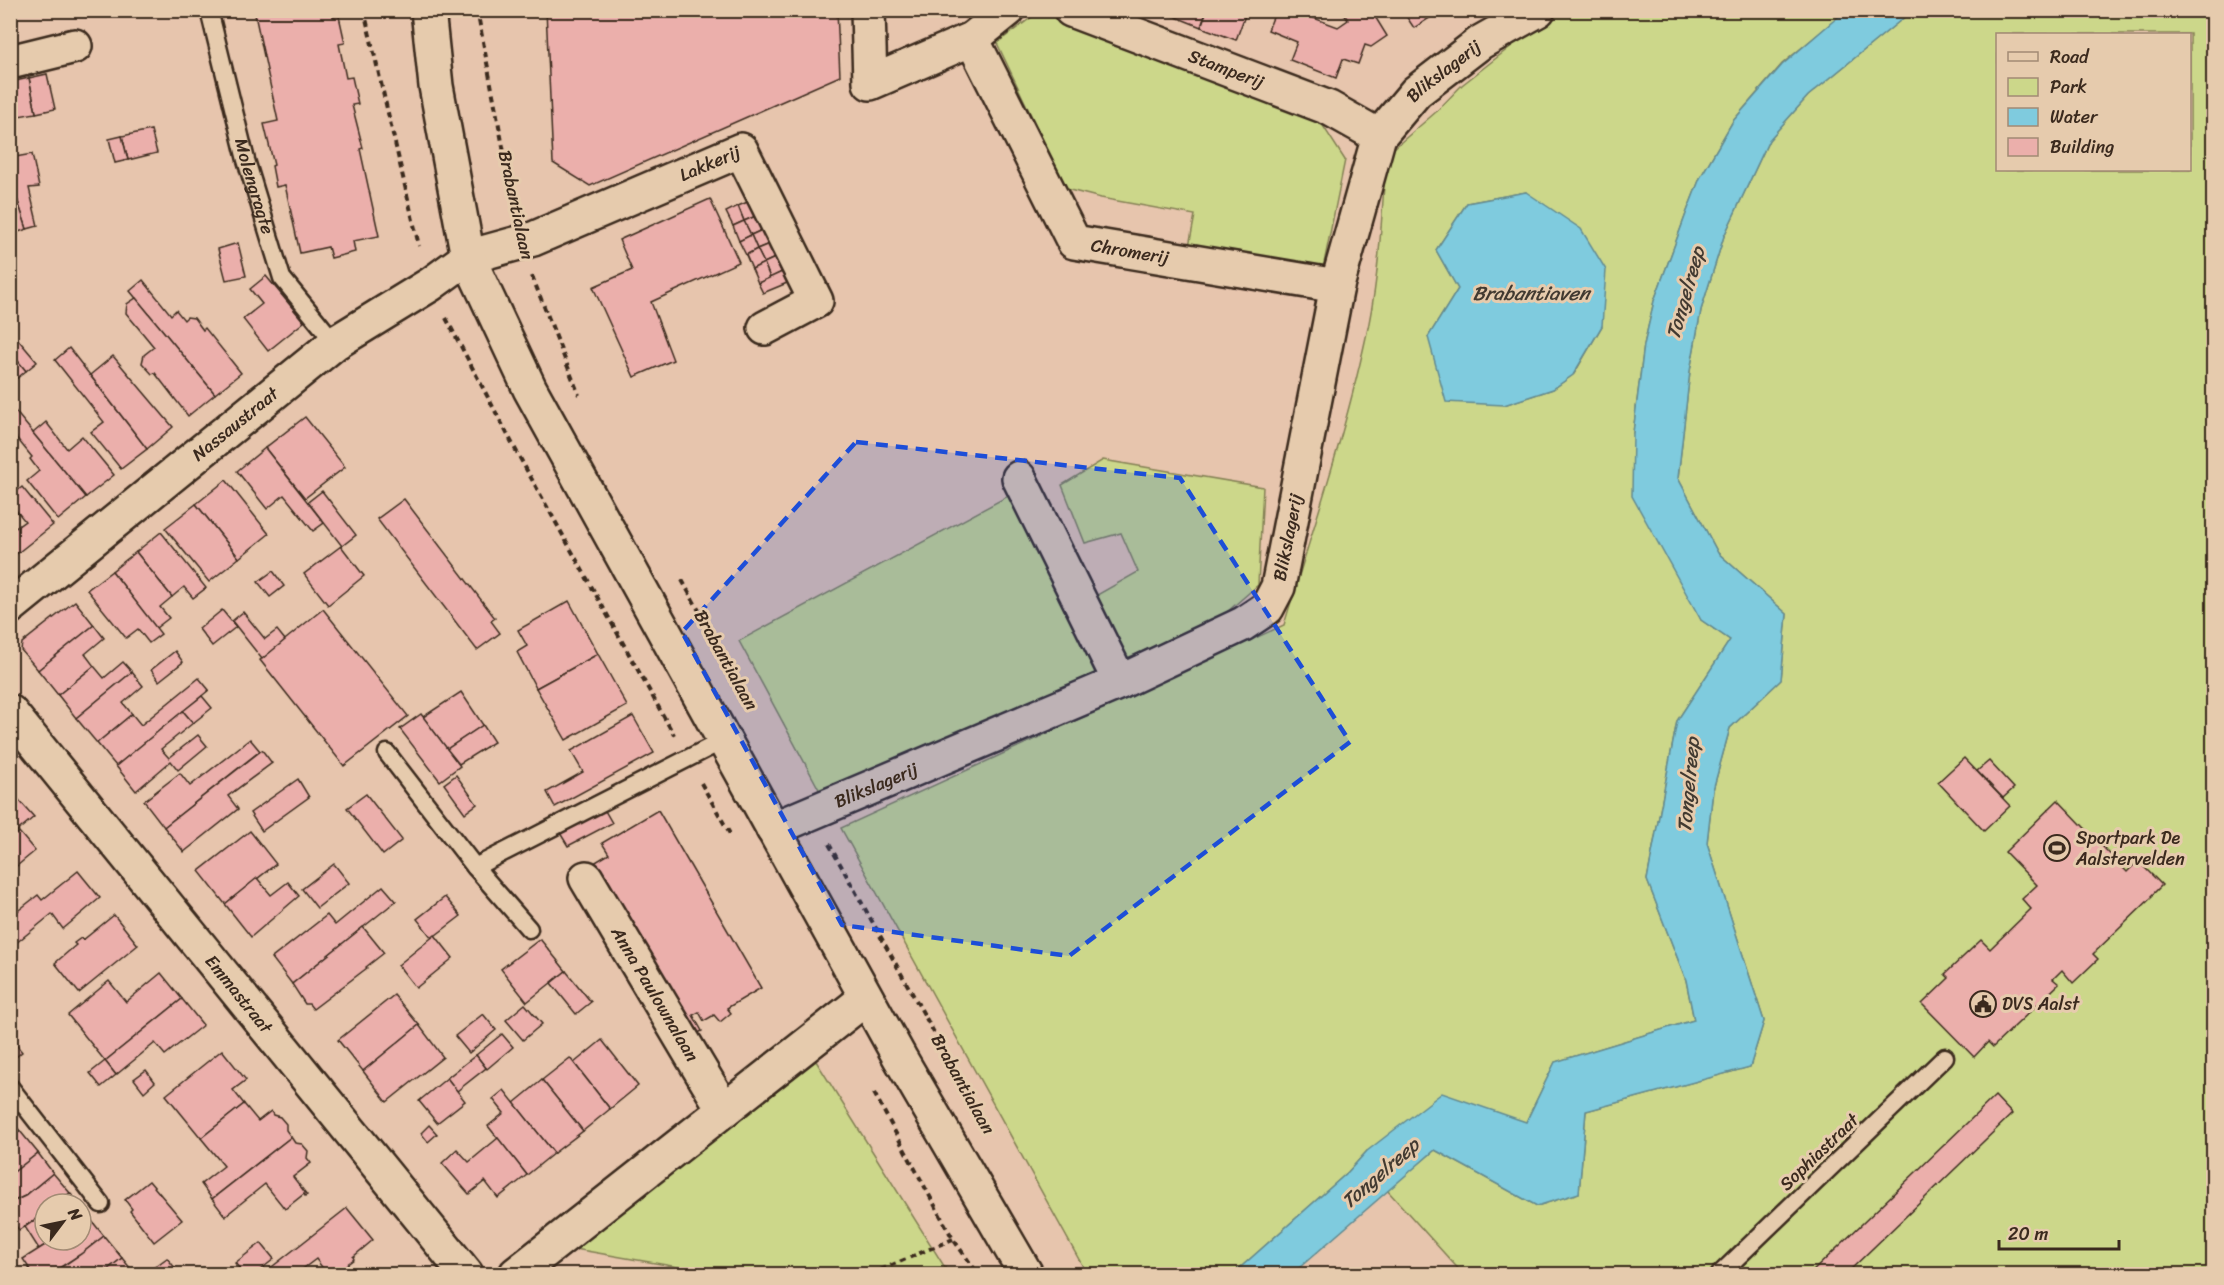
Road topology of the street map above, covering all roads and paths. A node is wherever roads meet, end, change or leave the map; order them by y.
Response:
1 (209, 10) edge
2 (428, 10) edge
3 (477, 10) edge
4 (868, 10) edge
5 (1008, 10) edge
6 (1071, 10) edge
7 (1538, 10) edge
8 (972, 39) junction
9 (75, 46) dead end
10 (10, 62) edge
11 (1379, 136) junction
12 (521, 243) junction
13 (468, 257) junction
14 (1337, 286) junction
15 (765, 328) dead end
16 (335, 343) junction
17 (582, 401) dead end
18 (1018, 478) dead end
19 (679, 575) dead end
20 (10, 607) edge
21 (1120, 682) junction
22 (742, 689) dead end
23 (10, 712) edge
24 (724, 740) junction
25 (387, 753) dead end
26 (810, 813) junction
27 (773, 829) junction
28 (475, 867) junction
29 (586, 878) dead end
30 (529, 929) dead end
31 (866, 998) junction
32 (1945, 1057) dead end
33 (10, 1088) edge
34 (724, 1110) junction
35 (980, 1115) dead end
36 (102, 1204) dead end
37 (466, 1275) edge
38 (516, 1275) edge
39 (871, 1275) edge
40 (978, 1275) edge
41 (1026, 1275) edge
42 (1720, 1275) edge

1 - 16 lane, Molengragte
2 - 13 street
3 - 12 path, Brabantialaan
4 - 8 street
5 - 8 street
6 - 11 street, Stamperij
7 - 11 street, Blikslagerij
8 - 14 street, Chromerij
9 - 10 street
11 - 14 street, Blikslagerij
12 - 13 street, Lakkerij
12 - 15 street, Lakkerij
12 - 17 path, Brabantialaan
13 - 16 street, Nassaustraat
13 - 24 street
14 - 21 street, Blikslagerij
16 - 20 street, Nassaustraat
18 - 21 street
19 - 22 path, Brabantialaan
21 - 26 street, Blikslagerij
23 - 37 street, Emmastraat
24 - 27 street
24 - 28 lane
25 - 28 lane
26 - 27 street, Blikslagerij
26 - 35 path, Brabantialaan
27 - 31 street
28 - 30 lane
29 - 34 street, Anna Paulownalaan
31 - 34 street
31 - 41 street
32 - 42 lane, Sophiastraat
33 - 36 lane
34 - 38 street
39 - 40 path

